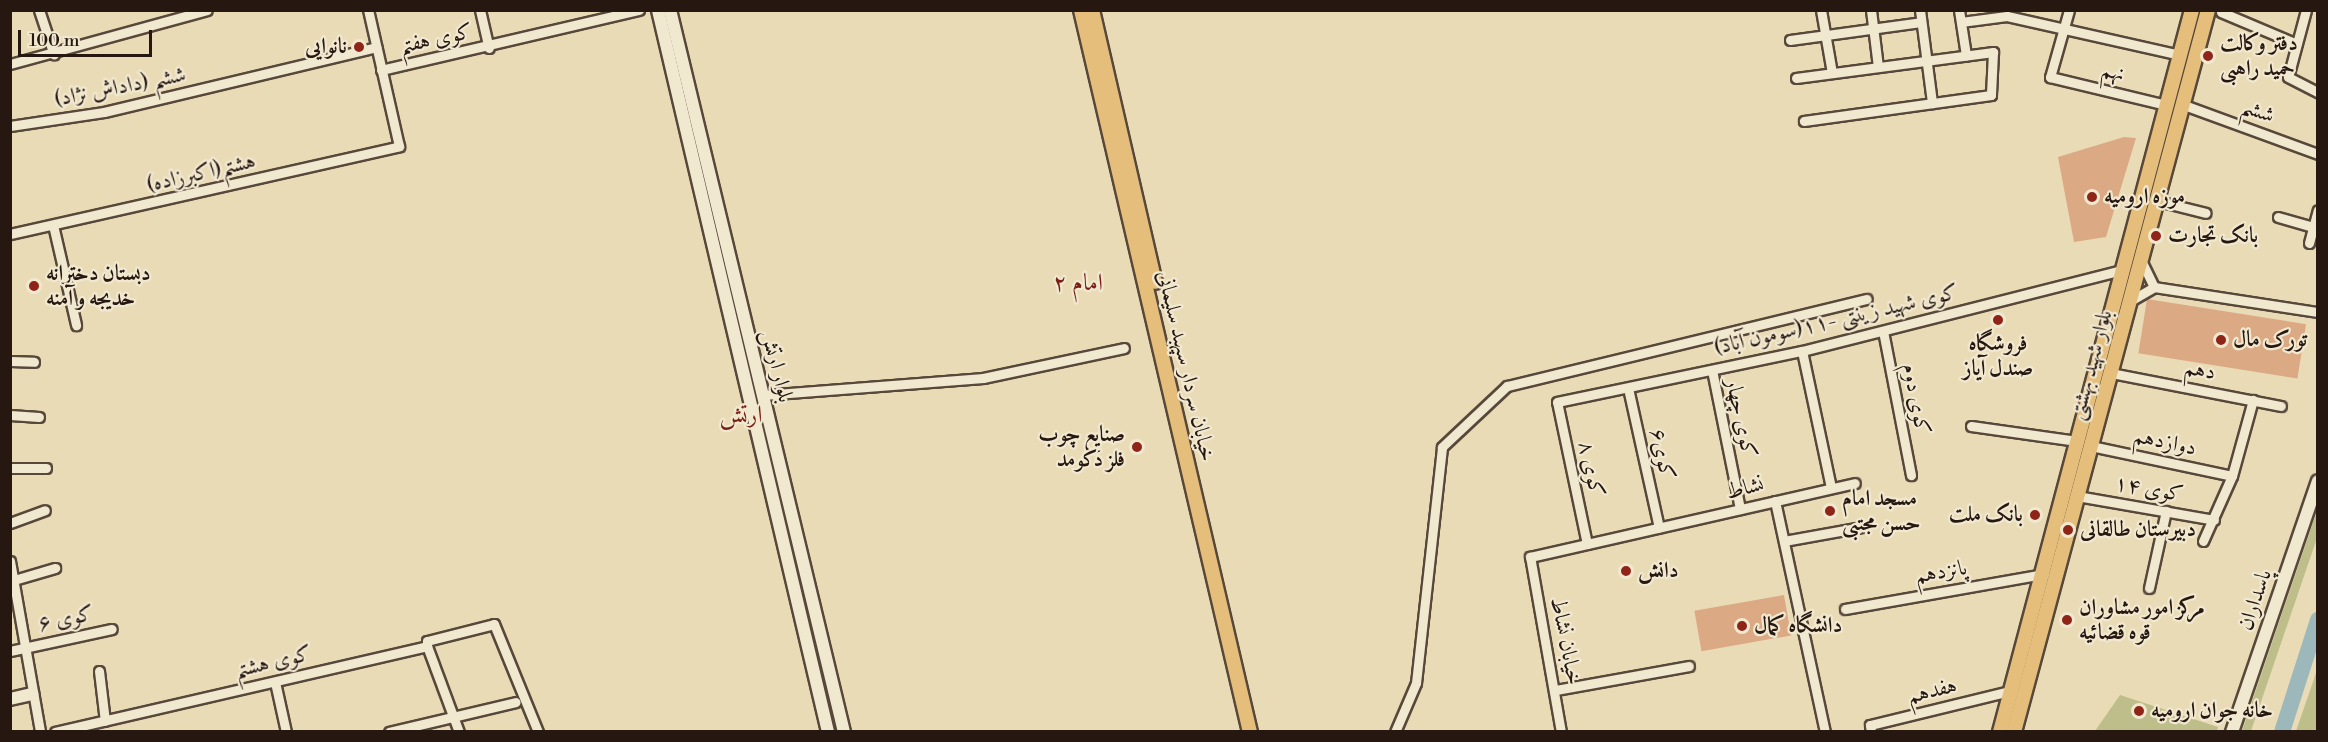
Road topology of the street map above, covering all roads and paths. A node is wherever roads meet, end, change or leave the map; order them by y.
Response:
1 (39, 10) edge
2 (207, 10) edge
3 (368, 10) edge
4 (480, 10) edge
5 (639, 10) edge
6 (658, 10) edge
7 (670, 10) edge
8 (1081, 10) edge
9 (1092, 10) edge
10 (1821, 10) edge
11 (1870, 10) edge
12 (1920, 10) edge
13 (1959, 10) edge
14 (2068, 10) edge
15 (2306, 10) edge
16 (2188, 11) edge
17 (2215, 11) edge
18 (2007, 13) edge
19 (1921, 22) junction
20 (1961, 22) junction
21 (2064, 28) junction
22 (1873, 29) junction
23 (1826, 35) junction
24 (1790, 40) dead end
25 (2297, 44) junction
26 (376, 47) junction
27 (489, 48) junction
28 (54, 55) junction
29 (1966, 55) junction
30 (2180, 55) junction
31 (1926, 60) junction
32 (10, 64) edge
33 (1878, 67) junction
34 (381, 70) junction
35 (1832, 73) junction
36 (1796, 78) dead end
37 (2318, 92) edge
38 (1932, 103) junction
39 (2167, 105) junction
40 (2184, 105) junction
41 (1804, 121) dead end
42 (10, 126) edge
43 (2318, 154) edge
44 (2158, 201) junction
45 (2318, 210) edge
46 (2206, 213) dead end
47 (2277, 217) dead end
48 (53, 225) junction
49 (2313, 227) junction
50 (10, 234) edge
51 (2309, 243) dead end
52 (2141, 260) junction
53 (2123, 270) junction
54 (2154, 287) junction
55 (1867, 298) dead end
56 (2130, 302) junction
57 (2318, 312) edge
58 (76, 325) dead end
59 (1883, 331) junction
60 (1124, 348) dead end
61 (1802, 351) junction
62 (10, 361) edge
63 (34, 362) dead end
64 (1712, 370) junction
65 (2111, 373) junction
66 (1628, 388) junction
67 (763, 395) junction
68 (748, 398) junction
69 (2253, 400) junction
70 (1557, 402) joint
71 (2281, 406) dead end
72 (10, 415) edge
73 (39, 417) dead end
74 (1971, 426) dead end
75 (2084, 444) junction
76 (10, 468) edge
77 (46, 468) dead end
78 (1911, 474) dead end
79 (2232, 476) junction
80 (2318, 481) edge
81 (1855, 483) dead end
82 (1831, 488) junction
83 (2077, 496) junction
84 (1775, 501) junction
85 (1740, 509) junction
86 (45, 510) dead end
87 (2166, 512) junction
88 (2214, 520) junction
89 (10, 523) edge
90 (1862, 527) dead end
91 (1659, 528) junction
92 (1784, 541) junction
93 (2203, 541) dead end
94 (1587, 544) junction
95 (2056, 552) junction
96 (1530, 557) joint
97 (10, 561) edge
98 (55, 568) dead end
99 (2044, 574) junction
100 (14, 580) junction
101 (2149, 588) dead end
102 (1845, 609) dead end
103 (112, 629) dead end
104 (427, 645) junction
105 (28, 647) junction
106 (10, 651) edge
107 (1689, 666) dead end
108 (99, 671) dead end
109 (275, 682) junction
110 (1556, 690) junction
111 (2010, 691) junction
112 (32, 694) junction
113 (10, 699) edge
114 (516, 702) dead end
115 (454, 716) junction
116 (105, 721) junction
117 (40, 732) edge
118 (55, 732) edge
119 (286, 732) edge
120 (389, 732) edge
121 (459, 732) edge
122 (538, 732) edge
123 (828, 732) edge
124 (844, 732) edge
125 (1250, 732) edge
126 (1259, 732) edge
127 (1395, 732) edge
128 (1561, 732) edge
129 (1826, 732) edge
130 (1871, 732) edge
131 (2000, 732) edge
132 (2014, 732) edge
133 (2232, 732) edge

1 - 28 street
2 - 28 street
3 - 26 street
4 - 27 street
5 - 27 street, کوی هفتم
6 - 68 main road, بلوار ارتش
7 - 67 main road, بلوار ارتش
8 - 125 main road, خیابان سردار سپهبد سلیمانی
9 - 126 main road, خیابان سردار سپهبد سلیمانی
10 - 23 street
11 - 22 street
12 - 19 street
13 - 20 street
14 - 21 street
15 - 25 street
16 - 30 main road, بلوار شهید بهشتی
17 - 25 street
17 - 40 main road, بلوار شهید بهشتی
18 - 20 street
18 - 21 street
19 - 22 street
19 - 31 street
20 - 29 street
21 - 30 street
21 - 39 street, نهم
22 - 23 street
22 - 33 street
23 - 24 street
23 - 35 street
25 - 37 street
26 - 34 street
26 - 42 street, ششم (داداش نژاد)
27 - 34 street, کوی هفتم
28 - 32 street
29 - 31 street
29 - 38 street
30 - 39 main road, بلوار شهید بهشتی
31 - 33 street
31 - 38 street
33 - 35 street
34 - 48 street, هشتم(اکبرزاده)
35 - 36 street
38 - 41 street
39 - 53 main road, بلوار شهید بهشتی
40 - 43 street, ششم
40 - 44 main road, بلوار شهید بهشتی
44 - 46 street
44 - 52 main road, بلوار شهید بهشتی
45 - 49 street
47 - 49 street
48 - 50 street, هشتم(اکبرزاده)
48 - 58 street
49 - 51 street
52 - 54 street
52 - 56 main road, بلوار شهید بهشتی
53 - 59 street, کوی شهید زینتی -۱۱(سومون آباد)
53 - 75 main road, بلوار شهید بهشتی
54 - 56 street
54 - 57 street
55 - 127 street
56 - 65 main road, بلوار شهید بهشتی
59 - 61 street, کوی شهید زینتی -۱۱(سومون آباد)
59 - 78 street, کوی دوم
60 - 67 street
61 - 64 street, کوی شهید زینتی -۱۱(سومون آباد)
61 - 82 street
62 - 63 street
64 - 66 street, کوی شهید زینتی -۱۱(سومون آباد)
64 - 85 street, کوی چهار
65 - 69 street, دهم
65 - 75 main road, بلوار شهید بهشتی
66 - 70 street, کوی شهید زینتی -۱۱(سومون آباد)
66 - 91 street, کوی۶
67 - 68 main road
67 - 124 main road, بلوار ارتش
68 - 123 main road, بلوار ارتش
69 - 71 street, دهم
69 - 79 street
70 - 94 street, کوی ۸
72 - 73 street
74 - 75 street, دوازدهم
75 - 79 street, دوازدهم
75 - 83 main road, بلوار شهید بهشتی
75 - 95 main road, بلوار شهید بهشتی
76 - 77 street
79 - 88 street
80 - 133 main road, پاسداران
81 - 82 street, نشاط
82 - 84 street, نشاط
83 - 87 street, کوی ۱۴
83 - 95 main road, بلوار شهید بهشتی
84 - 85 street, نشاط
84 - 92 street
85 - 91 street, نشاط
86 - 89 street
87 - 88 street, کوی ۱۴
87 - 101 street
88 - 93 street
90 - 92 street
91 - 94 street, نشاط
92 - 129 street
94 - 96 street, نشاط
95 - 99 main road, بلوار شهید بهشتی
95 - 132 main road, بلوار شهید بهشتی
96 - 110 street, خیابان نشاط
97 - 100 street
98 - 100 street
99 - 102 street, پانزدهم
99 - 111 main road, بلوار شهید بهشتی
100 - 105 street
103 - 105 street, کوی ۶
104 - 109 street, کوی هشتم
104 - 115 street
104 - 122 street, کوی هشتم
105 - 106 street, کوی ۶
105 - 112 street
107 - 110 street
108 - 116 street
109 - 116 street, کوی هشتم
109 - 119 street
110 - 128 street, خیابان نشاط
111 - 130 street, هفدهم
111 - 131 main road, بلوار شهید بهشتی
112 - 113 main road
112 - 117 street
114 - 115 street
115 - 120 street
115 - 121 street
116 - 118 street, کوی هشتم

